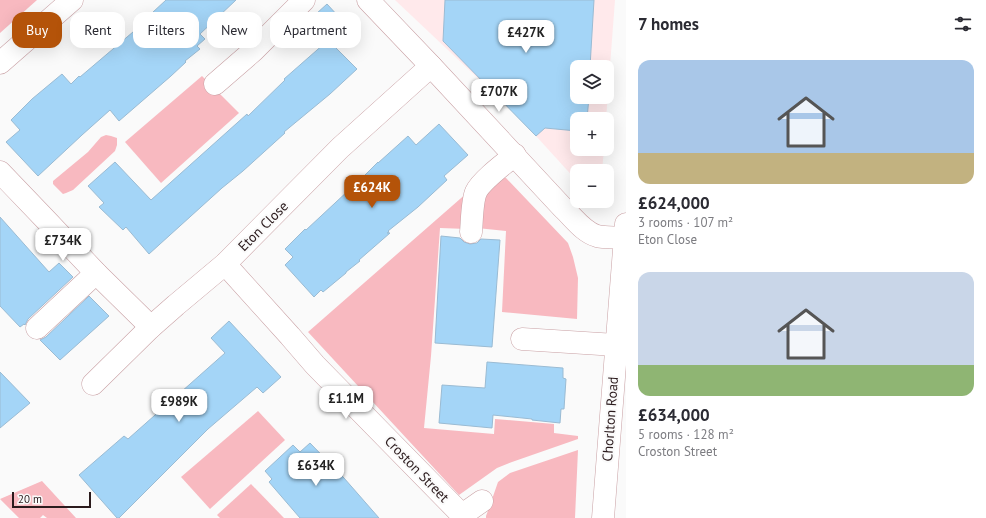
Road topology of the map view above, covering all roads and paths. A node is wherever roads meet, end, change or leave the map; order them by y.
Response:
1 (72, 0) edge
2 (304, 0) edge
3 (368, 0) edge
4 (0, 63) edge
5 (431, 66) junction
6 (215, 84) dead end
7 (515, 155) junction
8 (0, 172) edge
9 (625, 231) edge
10 (471, 232) dead end
11 (225, 264) junction
12 (96, 273) junction
13 (151, 327) junction
14 (37, 328) dead end
15 (522, 339) dead end
16 (616, 345) junction
17 (93, 384) dead end
18 (482, 501) dead end
19 (463, 517) edge
20 (602, 518) edge

1 - 4 street
2 - 6 street
3 - 5 street
5 - 7 street
5 - 11 street, Eton Close
7 - 9 street
7 - 10 street
8 - 12 street
9 - 16 street, Chorlton Road
11 - 13 street, Eton Close
11 - 19 street, Croston Street
12 - 13 street
12 - 14 street
13 - 17 street, Eton Close
15 - 16 street
16 - 20 street, Chorlton Road
18 - 19 street, Croston Street

